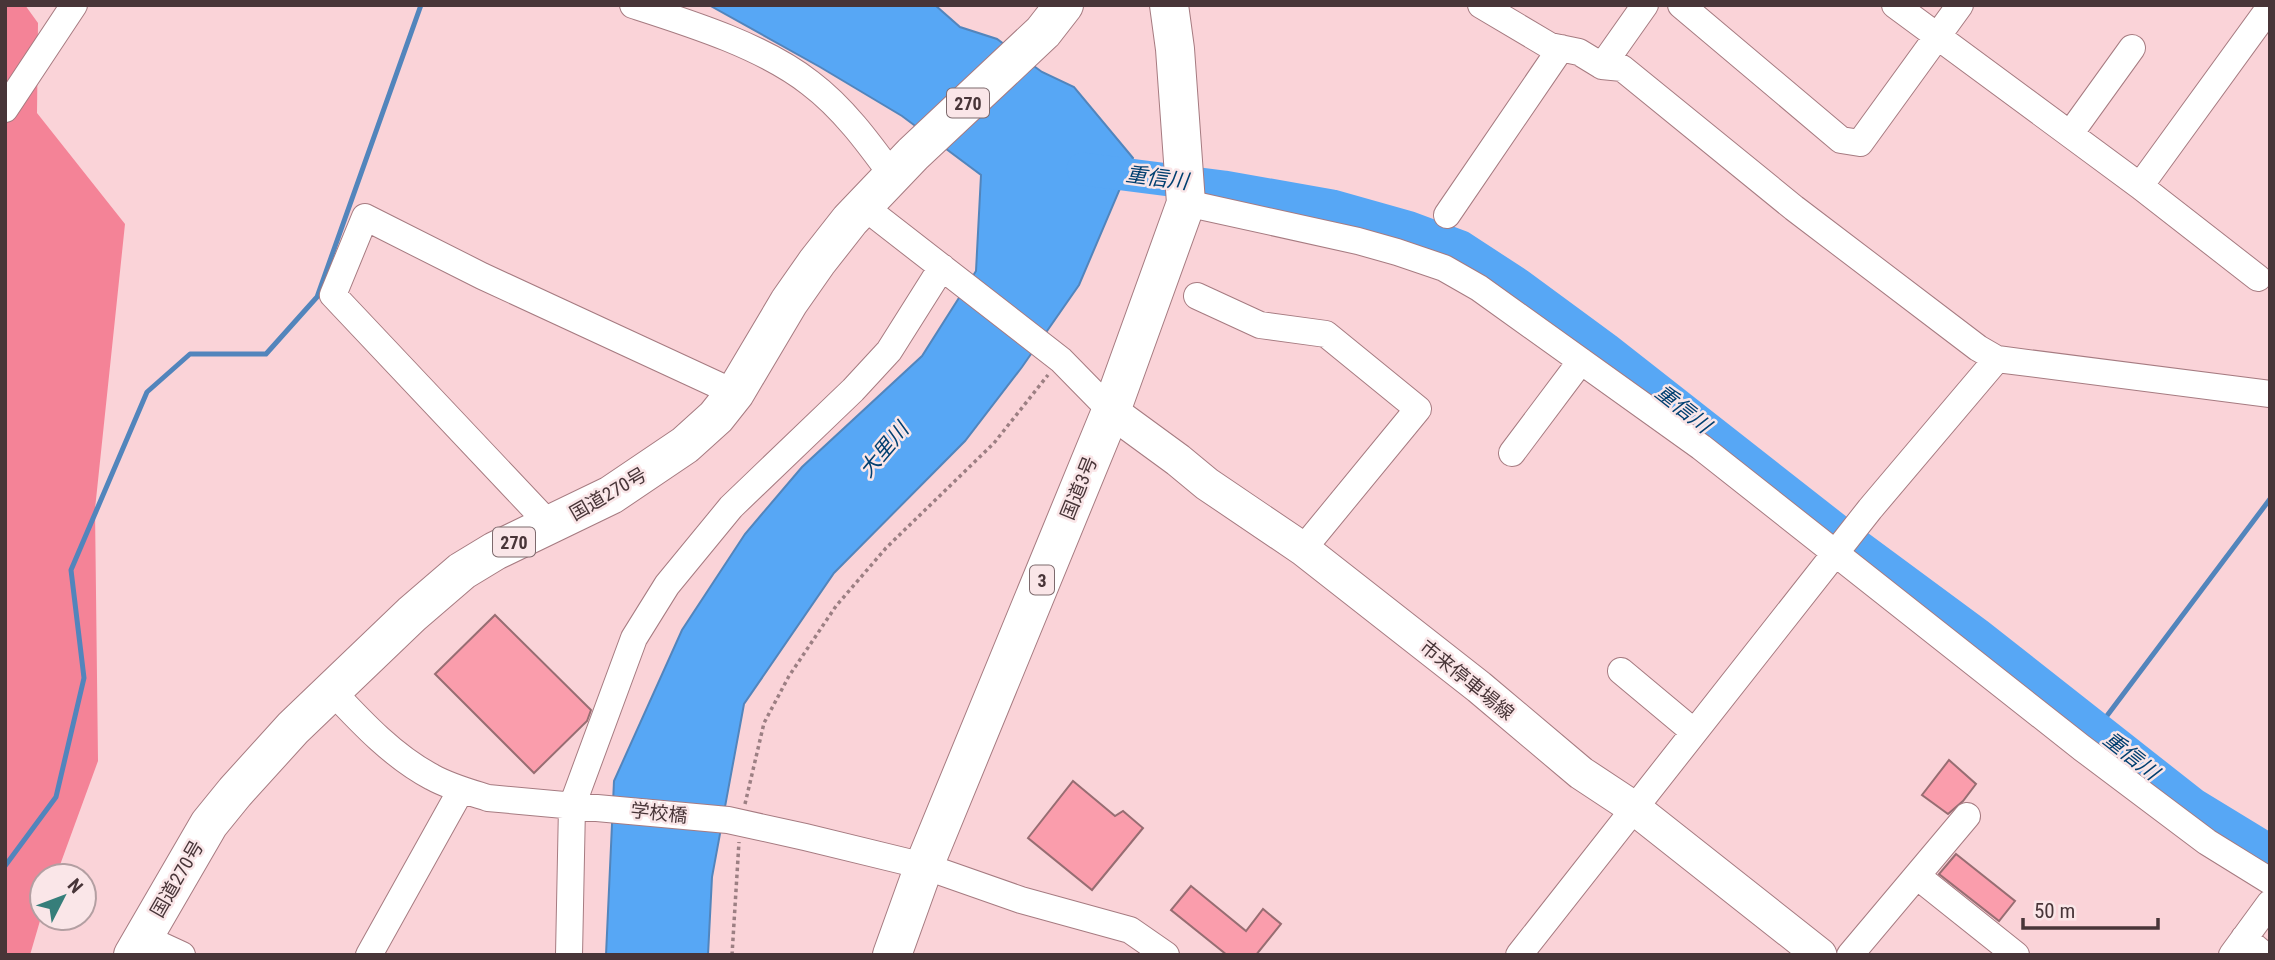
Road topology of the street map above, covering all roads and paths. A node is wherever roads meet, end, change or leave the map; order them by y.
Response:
1 (74, 5) edge
2 (633, 5) edge
3 (1064, 5) edge
4 (1169, 5) edge
5 (1481, 5) edge
6 (1646, 5) edge
7 (1681, 5) edge
8 (1895, 5) edge
9 (1961, 5) edge
10 (2270, 7) edge
11 (1937, 36) junction
12 (1560, 48) junction
13 (2132, 48) dead end
14 (1602, 66) junction
15 (5, 108) edge
16 (2070, 134) junction
17 (902, 164) junction
18 (2140, 186) junction
19 (1186, 203) junction
20 (863, 206) junction
21 (1447, 215) dead end
22 (945, 270) junction
23 (2258, 278) dead end
24 (1197, 296) dead end
25 (1056, 356) junction
26 (1997, 359) junction
27 (1581, 361) junction
28 (735, 393) junction
29 (2270, 394) edge
30 (1111, 411) junction
31 (1512, 453) dead end
32 (551, 526) junction
33 (1303, 549) junction
34 (1834, 554) junction
35 (1620, 671) dead end
36 (333, 692) junction
37 (1694, 732) junction
38 (461, 790) junction
39 (581, 806) junction
40 (1634, 808) junction
41 (1967, 816) dead end
42 (734, 822) junction
43 (924, 866) junction
44 (1917, 876) junction
45 (2270, 881) edge
46 (2270, 902) edge
47 (138, 946) edge
48 (2238, 947) edge
49 (182, 955) edge
50 (369, 955) edge
51 (569, 955) edge
52 (732, 955) edge
53 (892, 955) edge
54 (1166, 955) edge
55 (1519, 955) edge
56 (1819, 955) edge
57 (1850, 955) edge
58 (2016, 955) edge
59 (2264, 955) edge

1 - 15 street
2 - 17 street
3 - 17 highway, 国道270号 / 270
4 - 19 highway, 国道3号 / 3
5 - 12 street
6 - 14 street
7 - 11 street
8 - 11 street
9 - 11 street
10 - 18 street
11 - 16 street
12 - 14 street
12 - 21 street
13 - 16 street
14 - 26 street
16 - 18 street
17 - 20 highway, 国道270号 / 270
18 - 23 street
19 - 27 street
19 - 30 highway, 国道3号 / 3
20 - 22 street
20 - 28 highway, 国道270号 / 270
22 - 25 street
22 - 39 street
24 - 33 street
25 - 30 street
25 - 42 path
26 - 29 street
26 - 34 street
27 - 31 street
27 - 34 street
28 - 32 highway, 国道270号 / 270
28 - 32 street
30 - 33 main road, 市来停車場線
30 - 43 highway, 国道3号 / 3
32 - 36 highway, 国道270号 / 270
33 - 40 main road, 市来停車場線
34 - 37 street
34 - 45 street
35 - 37 street
36 - 38 street, 学校橋
36 - 47 highway, 国道270号 / 270
37 - 40 street
38 - 39 street, 学校橋
38 - 50 street
39 - 42 street, 学校橋
39 - 51 street
40 - 55 street
40 - 56 main road, 市来停車場線
41 - 44 street
42 - 43 street, 学校橋
42 - 52 path
43 - 53 highway, 国道3号 / 3
43 - 54 street, 学校橋
44 - 57 street
44 - 58 street
46 - 48 street
47 - 49 street
48 - 59 street

